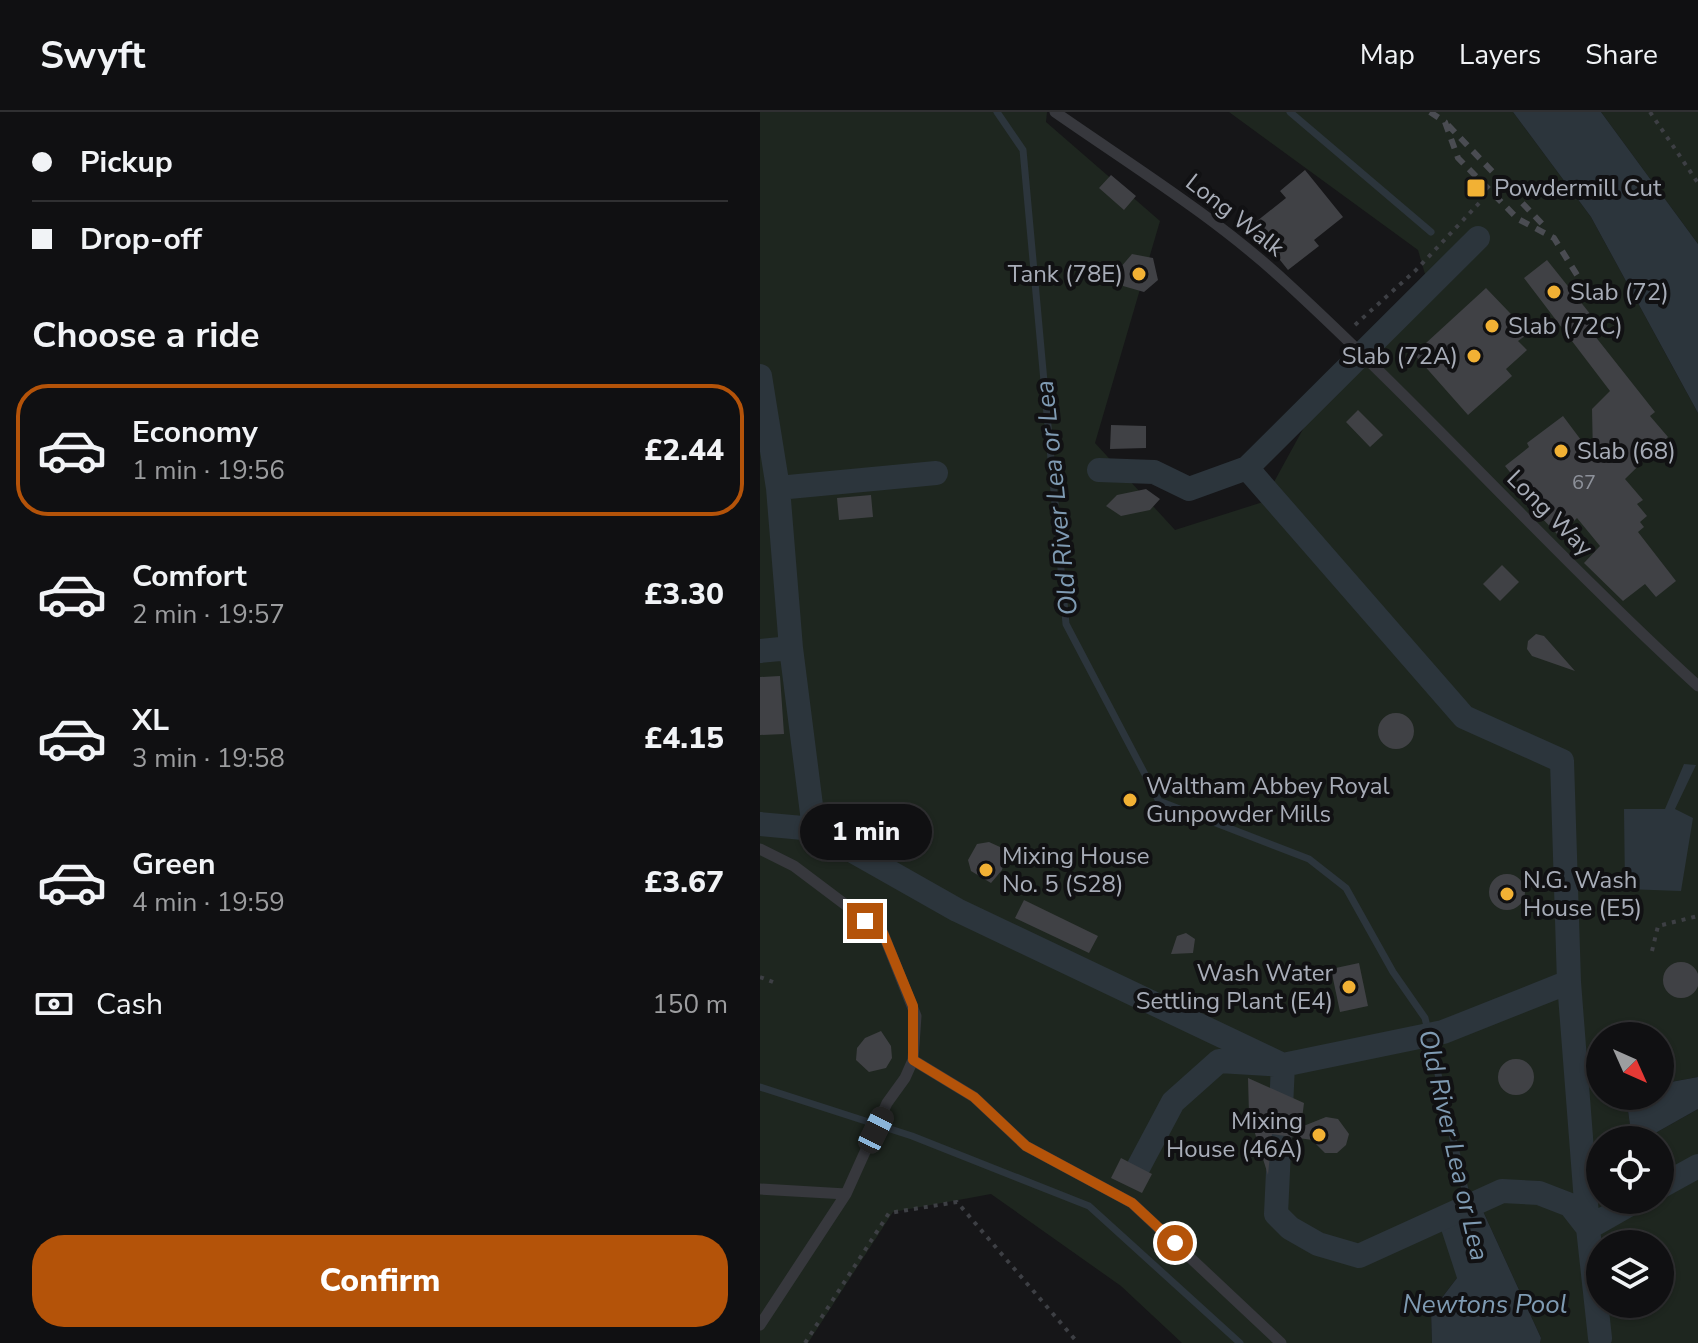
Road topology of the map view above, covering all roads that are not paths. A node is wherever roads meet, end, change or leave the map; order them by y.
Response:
1 (1055, 112) edge
2 (1375, 369) joint
3 (1698, 686) edge
4 (760, 849) edge
5 (913, 1060) junction
6 (760, 1189) edge
7 (846, 1194) junction
8 (760, 1325) edge
9 (1281, 1343) edge

1 - 2 lane, Long Walk
2 - 3 lane, Long Way
4 - 5 lane
5 - 7 lane
5 - 9 lane
6 - 7 lane
7 - 8 lane

